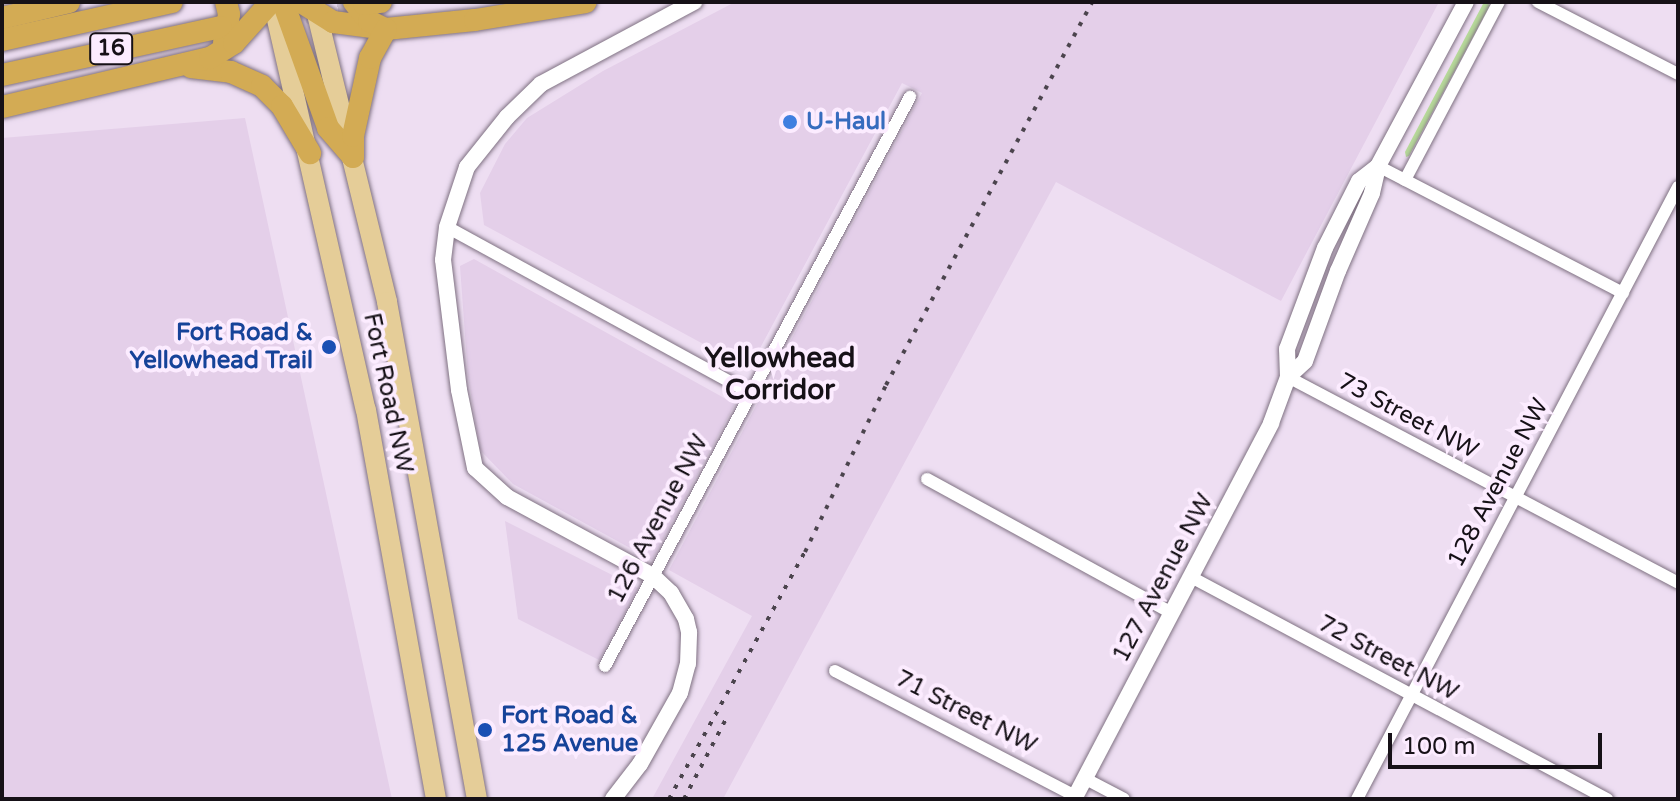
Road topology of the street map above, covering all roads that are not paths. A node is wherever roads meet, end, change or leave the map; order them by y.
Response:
1 (69, 2) edge
2 (172, 2) edge
3 (226, 2) edge
4 (586, 2) edge
5 (694, 2) edge
6 (1466, 2) edge
7 (1499, 2) edge
8 (1538, 2) edge
9 (366, 3) edge
10 (293, 5) edge
11 (2, 18) edge
12 (221, 27) dead end
13 (386, 29) junction
14 (2, 40) edge
15 (222, 52) junction
16 (285, 56) joint
17 (174, 66) junction
18 (1678, 74) edge
19 (2, 75) edge
20 (910, 97) dead end
21 (2, 107) edge
22 (310, 153) junction
23 (353, 157) junction
24 (1378, 166) junction
25 (1405, 180) junction
26 (1678, 187) edge
27 (447, 227) junction
28 (1623, 293) junction
29 (1288, 377) junction
30 (750, 393) junction
31 (927, 479) dead end
32 (1516, 496) junction
33 (653, 576) junction
34 (1191, 577) junction
35 (1678, 583) edge
36 (1172, 613) junction
37 (605, 666) dead end
38 (835, 671) dead end
39 (1412, 695) junction
40 (1084, 778) junction
41 (1074, 798) edge
42 (436, 799) edge
43 (477, 799) edge
44 (613, 799) edge
45 (1124, 799) edge
46 (1357, 799) edge
47 (1607, 799) edge

1 - 11 highway
2 - 14 highway, 16
3 - 15 highway
4 - 13 highway
5 - 27 street
6 - 24 street, 127 Avenue NW
7 - 25 street
8 - 18 street
9 - 13 highway
10 - 13 highway
10 - 15 highway
10 - 16 highway
10 - 23 highway
12 - 19 highway, 16
13 - 23 highway
15 - 17 highway
16 - 22 main road, Fort Road NW
17 - 21 highway
17 - 22 highway
20 - 30 street, 126 Avenue NW
22 - 42 main road, Fort Road NW
23 - 43 main road, Fort Road NW
24 - 25 street
24 - 29 street, 127 Avenue NW
25 - 28 street
26 - 28 street, 128 Avenue NW
27 - 30 street
27 - 33 street
28 - 32 street, 128 Avenue NW
29 - 32 street, 73 Street NW
29 - 34 street, 127 Avenue NW
30 - 33 street, 126 Avenue NW
31 - 36 street
32 - 35 street, 73 Street NW
32 - 39 street, 128 Avenue NW
33 - 37 street, 126 Avenue NW
33 - 44 street
34 - 36 street, 127 Avenue NW
34 - 39 street, 72 Street NW
36 - 40 street, 127 Avenue NW
38 - 41 street, 71 Street NW
39 - 46 street, 128 Avenue NW
39 - 47 street, 72 Street NW
40 - 41 street, 127 Avenue NW
40 - 45 street

